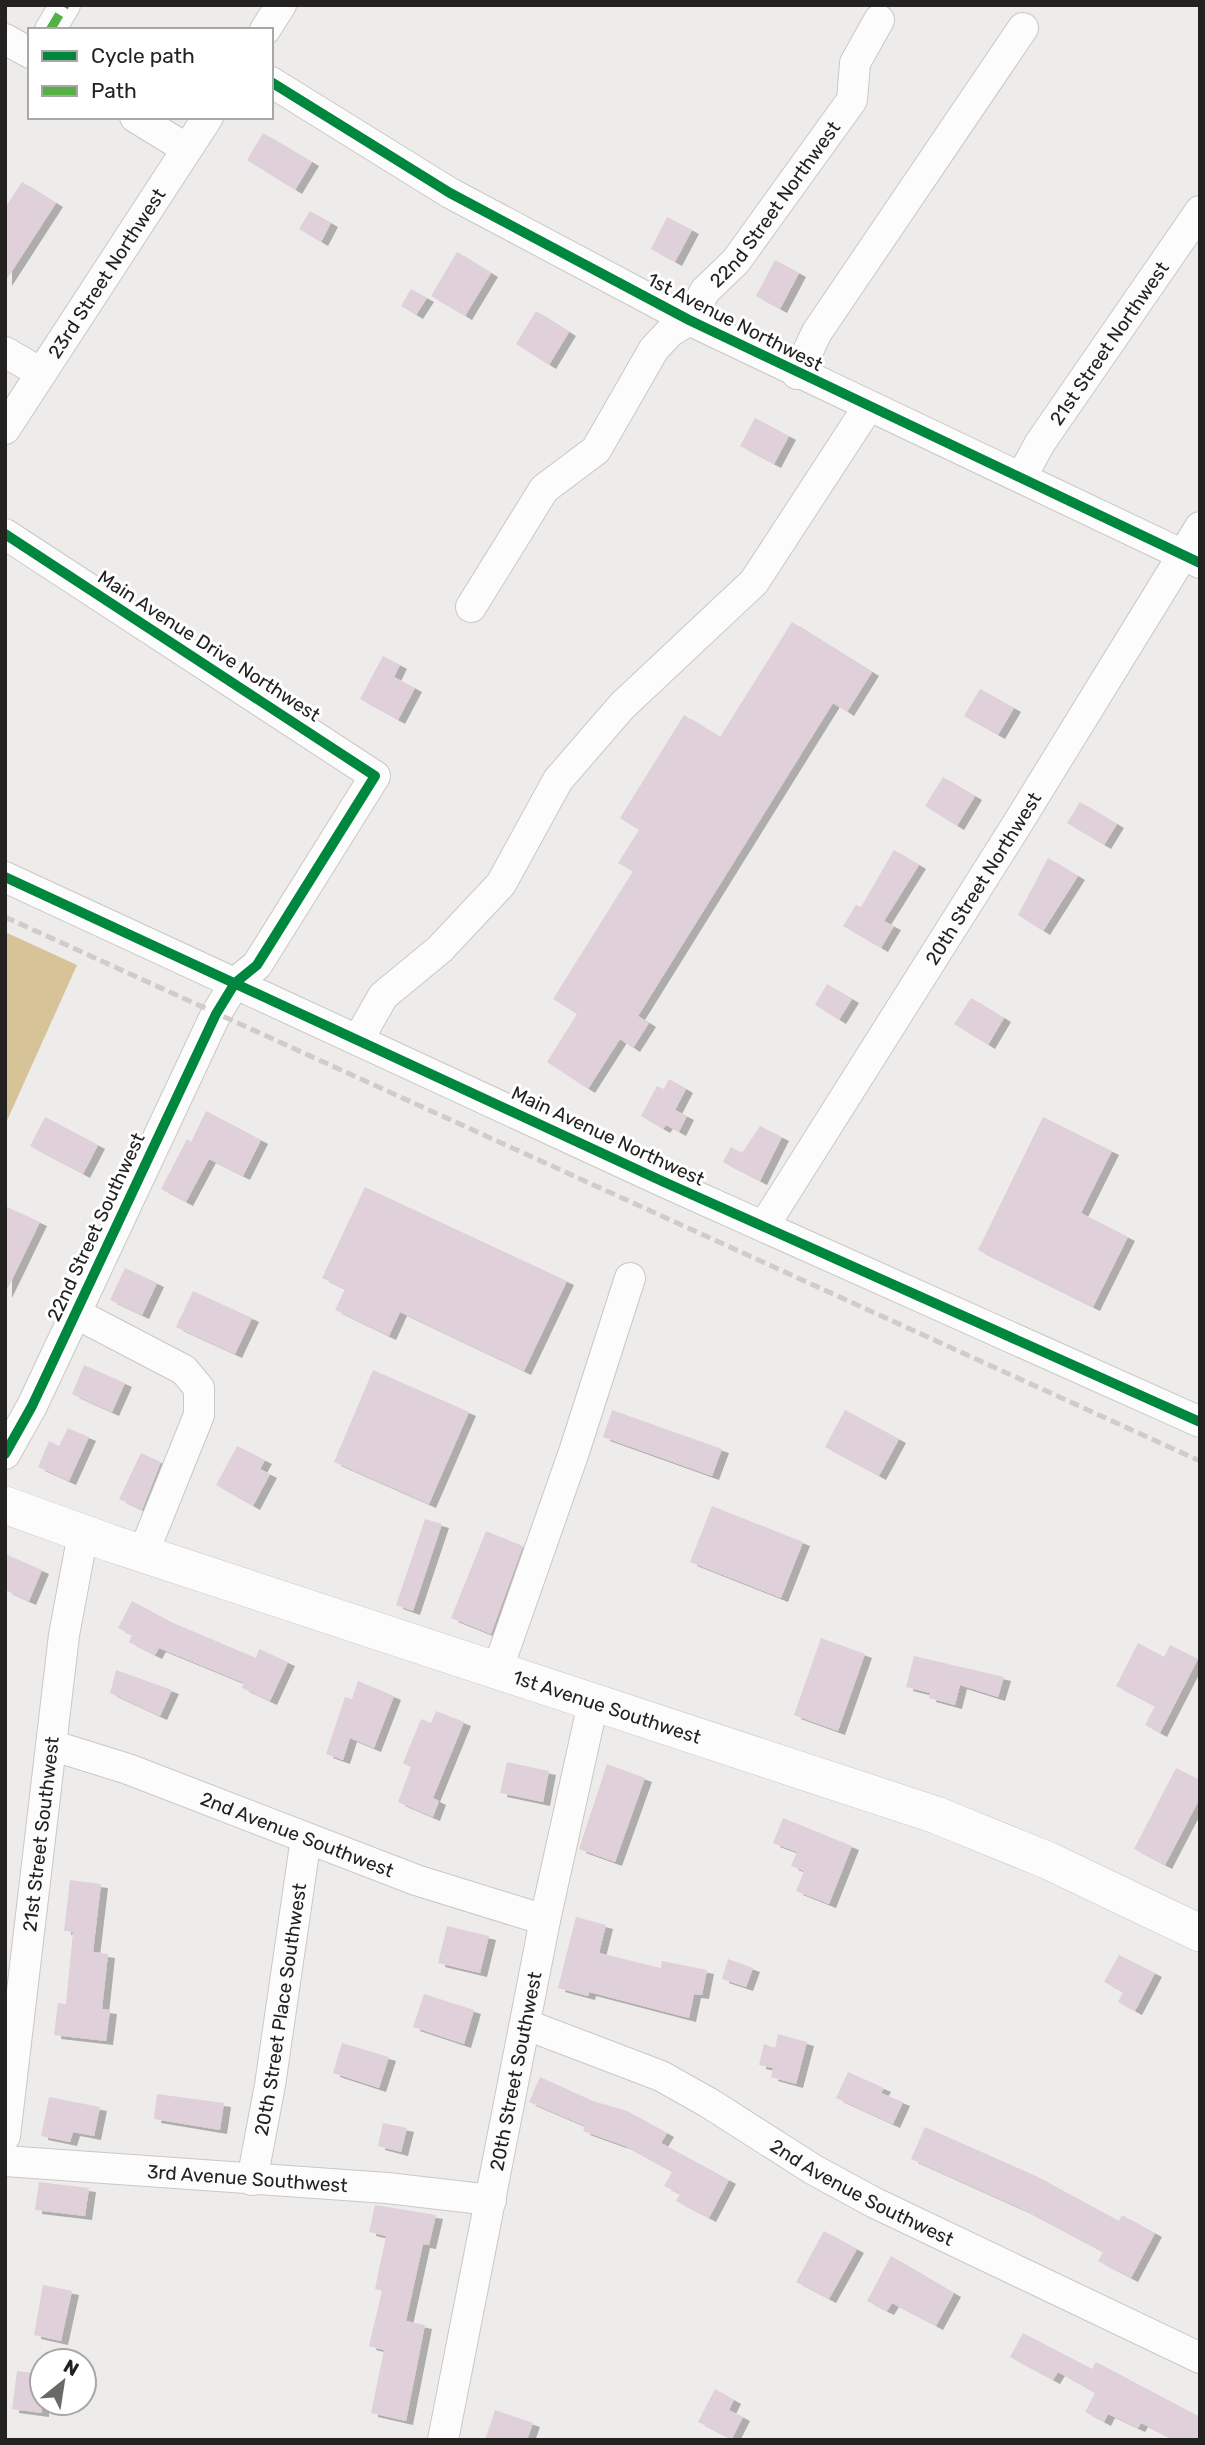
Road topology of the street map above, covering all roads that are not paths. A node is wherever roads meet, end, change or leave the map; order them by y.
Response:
1 (65, 5) edge
2 (281, 5) edge
3 (879, 20) dead end
4 (51, 28) edge
5 (266, 28) edge
6 (1023, 28) dead end
7 (5, 39) edge
8 (28, 52) edge
9 (273, 83) edge
10 (138, 119) edge
11 (207, 119) edge
12 (187, 149) junction
13 (1200, 211) edge
14 (689, 320) junction
15 (5, 352) edge
16 (41, 373) junction
17 (797, 373) junction
18 (868, 407) junction
19 (5, 429) edge
20 (1022, 476) junction
21 (1200, 527) edge
22 (5, 534) edge
23 (1192, 559) edge
24 (471, 607) dead end
25 (5, 877) edge
26 (235, 983) junction
27 (358, 1040) junction
28 (764, 1226) junction
29 (630, 1278) dead end
30 (75, 1313) junction
31 (1200, 1422) edge
32 (5, 1454) edge
33 (5, 1505) edge
34 (83, 1534) junction
35 (144, 1554) junction
36 (497, 1671) junction
37 (593, 1703) junction
38 (51, 1745) junction
39 (306, 1838) junction
40 (18, 1915) edge
41 (545, 1920) junction
42 (1200, 1933) edge
43 (527, 2025) junction
44 (5, 2136) edge
45 (5, 2161) edge
46 (252, 2180) junction
47 (491, 2200) junction
48 (1200, 2358) edge
49 (443, 2440) edge

1 - 4 street
2 - 5 street
3 - 14 street, 22nd Street Northwest
6 - 17 street
7 - 8 street
9 - 14 street, 1st Avenue Northwest
10 - 12 street
11 - 12 street, 23rd Street Northwest
12 - 16 street, 23rd Street Northwest
13 - 20 street, 21st Street Northwest
14 - 17 street, 1st Avenue Northwest
14 - 24 street, 22nd Street Northwest
15 - 16 street
16 - 19 street, 23rd Street Northwest
17 - 18 street, 1st Avenue Northwest
18 - 20 street, 1st Avenue Northwest
18 - 27 street
20 - 23 street, 1st Avenue Northwest
21 - 23 street, 20th Street Northwest
22 - 26 street, Main Avenue Drive Northwest
23 - 28 street, 20th Street Northwest
25 - 26 street, Main Avenue Northwest
26 - 27 street, Main Avenue Northwest
26 - 30 street, 22nd Street Southwest
27 - 28 street, Main Avenue Northwest
28 - 31 street, Main Avenue Northwest
29 - 36 street
30 - 32 street, 22nd Street Southwest
30 - 35 street
33 - 34 main road, 1st Avenue Southwest
34 - 35 main road, 1st Avenue Southwest
34 - 38 street, 21st Street Southwest
35 - 36 main road, 1st Avenue Southwest
36 - 37 main road, 1st Avenue Southwest
37 - 41 street, 20th Street Southwest
37 - 42 main road, 1st Avenue Southwest
38 - 39 street, 2nd Avenue Southwest
38 - 40 street, 21st Street Southwest
39 - 41 street, 2nd Avenue Southwest
39 - 46 street, 20th Street Place Southwest
40 - 44 street, 21st Street Southwest
41 - 43 street, 20th Street Southwest
43 - 47 street, 20th Street Southwest
43 - 48 street, 2nd Avenue Southwest
45 - 46 street, 3rd Avenue Southwest
46 - 47 street, 3rd Avenue Southwest
47 - 49 street, 20th Street Southwest

